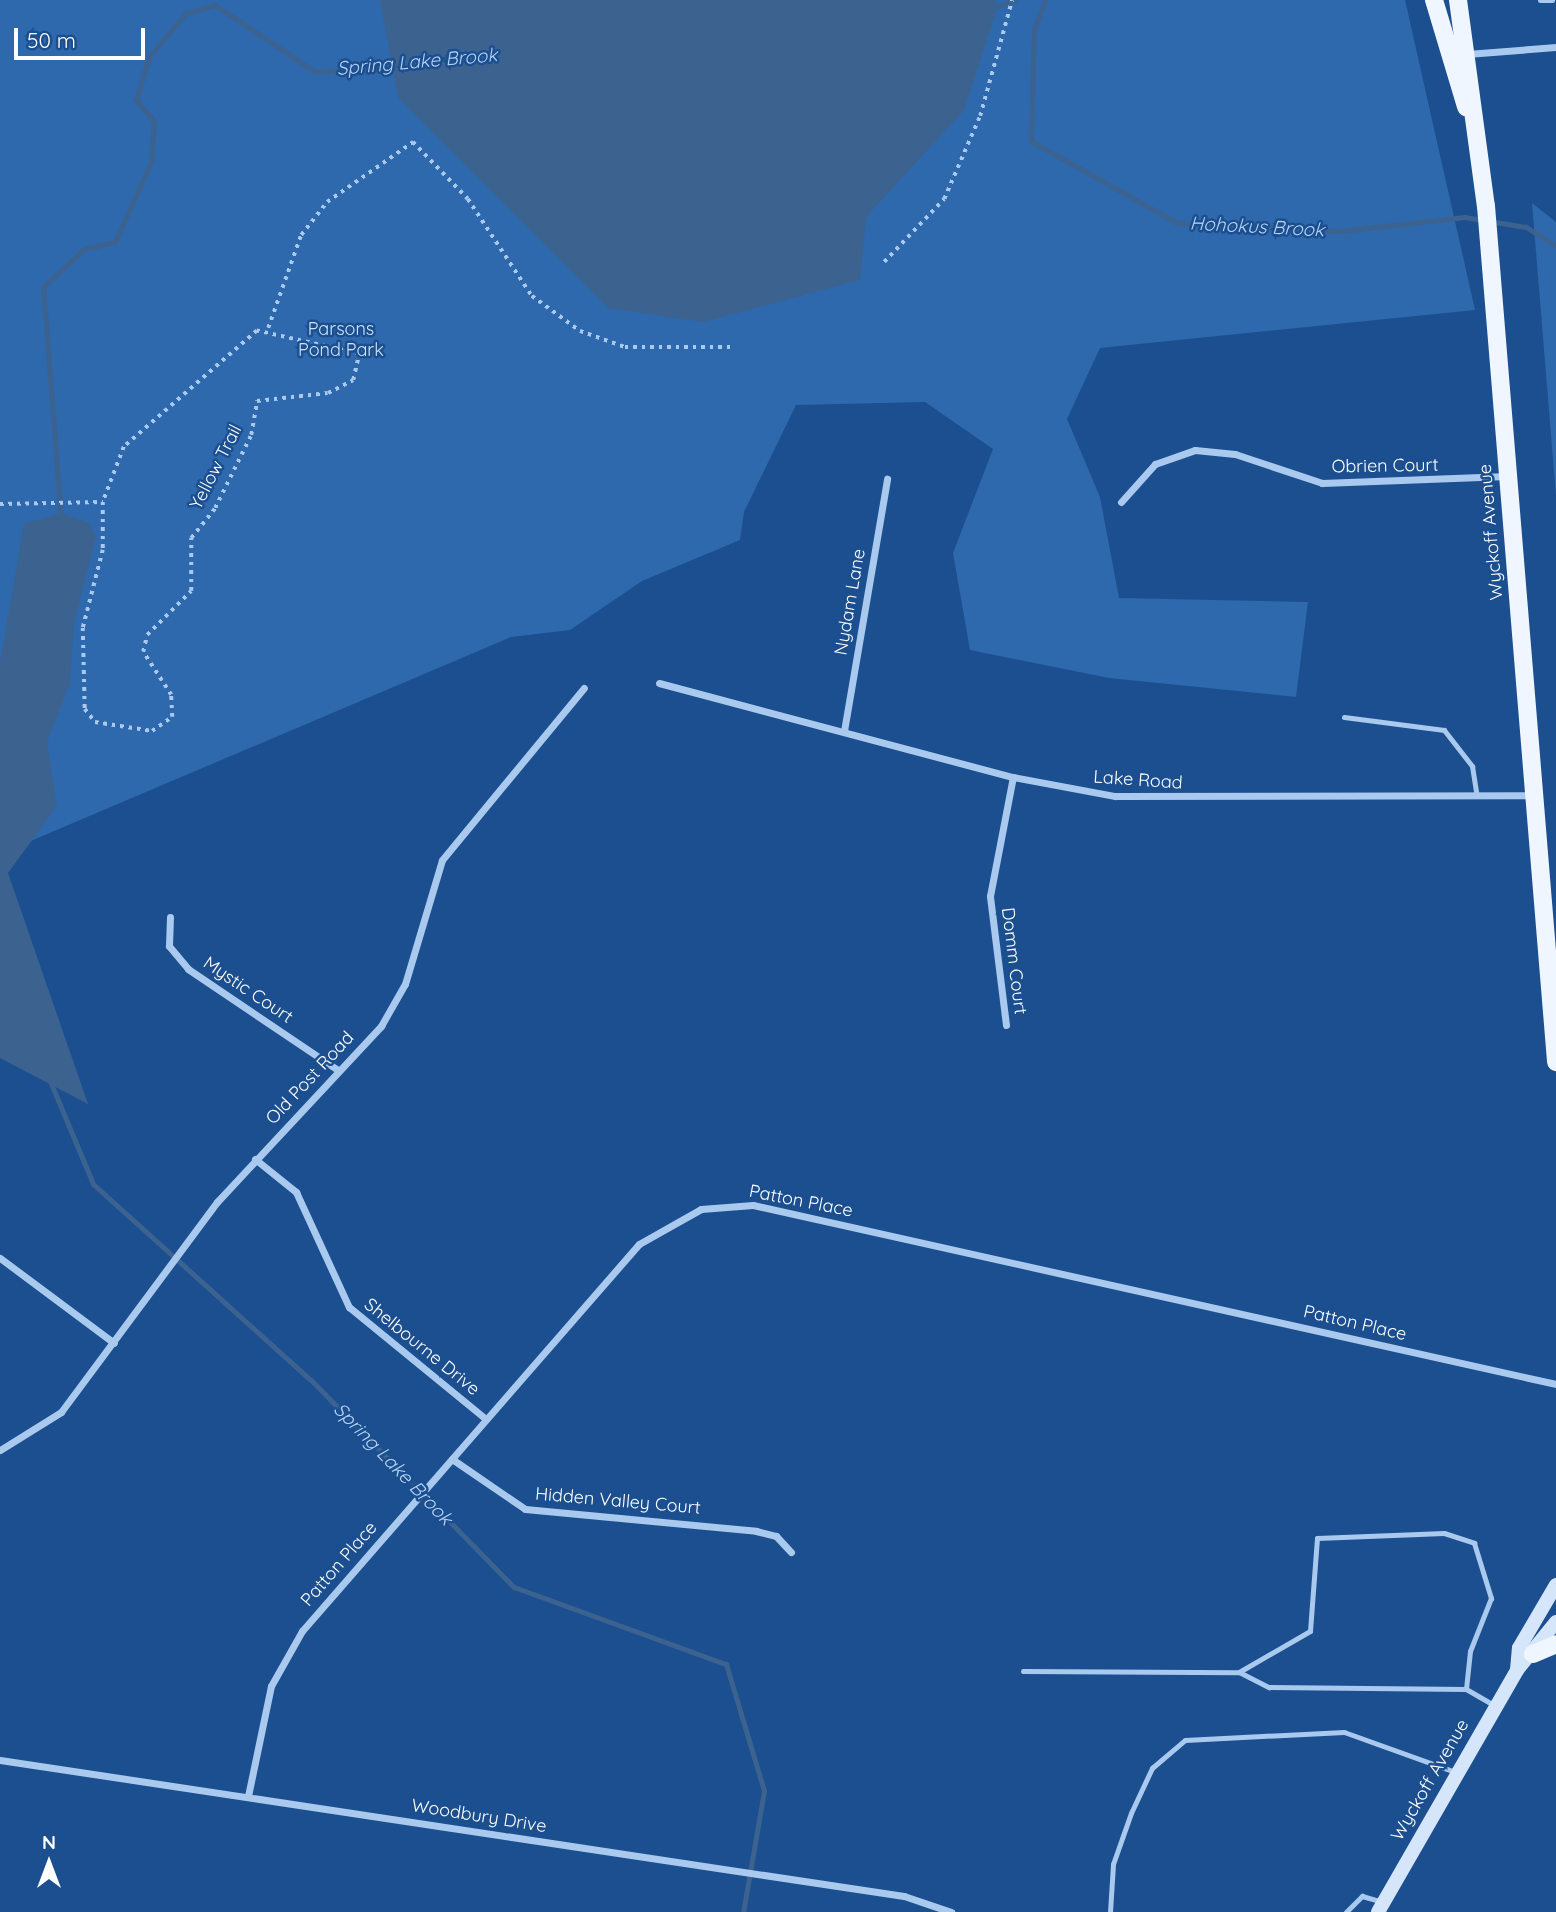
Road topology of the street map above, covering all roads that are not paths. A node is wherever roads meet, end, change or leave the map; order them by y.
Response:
1 (1434, 0) edge
2 (1458, 0) edge
3 (1540, 0) edge
4 (1552, 0) edge
5 (1556, 47) edge
6 (1466, 55) junction
7 (1476, 133) junction
8 (1507, 476) junction
9 (887, 479) dead end
10 (1121, 502) dead end
11 (659, 683) dead end
12 (584, 688) dead end
13 (1344, 716) dead end
14 (844, 731) junction
15 (1013, 777) junction
16 (1536, 795) junction
17 (1477, 796) junction
18 (170, 917) dead end
19 (1006, 1025) dead end
20 (1556, 1062) edge
21 (338, 1070) junction
22 (255, 1159) junction
23 (0, 1258) edge
24 (114, 1343) junction
25 (1556, 1384) edge
26 (486, 1419) junction
27 (0, 1450) edge
28 (452, 1459) junction
29 (791, 1552) dead end
30 (1556, 1585) edge
31 (1556, 1622) edge
32 (1556, 1644) edge
33 (1533, 1654) junction
34 (1517, 1670) junction
35 (1023, 1671) dead end
36 (1239, 1672) junction
37 (1466, 1689) junction
38 (1497, 1706) junction
39 (0, 1760) edge
40 (1458, 1773) junction
41 (248, 1796) junction
42 (1380, 1907) edge
43 (951, 1912) edge
44 (1110, 1912) edge
45 (1346, 1912) edge

1 - 7 main road
2 - 6 main road, Wyckoff Avenue
3 - 4 lane
5 - 6 street
6 - 7 main road, Wyckoff Avenue
7 - 8 main road, Wyckoff Avenue
8 - 10 street, Obrien Court
8 - 16 main road, Wyckoff Avenue
9 - 14 street, Nydam Lane
11 - 14 street, Lake Road
12 - 21 street, Old Post Road
13 - 17 lane
14 - 15 street, Lake Road
15 - 17 street, Lake Road
15 - 19 street, Domm Court
16 - 17 street, Lake Road
16 - 20 main road, Wyckoff Avenue
18 - 21 street, Mystic Court
21 - 22 street, Old Post Road
22 - 24 street, Old Post Road
22 - 26 street, Shelbourne Drive
23 - 24 street
24 - 27 street, Old Post Road
25 - 26 street, Patton Place
26 - 28 street, Patton Place
28 - 29 street, Hidden Valley Court
28 - 41 street, Patton Place
30 - 34 main road, Wyckoff Avenue
31 - 33 main road, Wyckoff Avenue
32 - 33 main road
33 - 34 main road, Wyckoff Avenue
34 - 38 main road, Wyckoff Avenue
35 - 36 lane
36 - 37 lane
36 - 37 lane
37 - 38 lane
38 - 40 main road, Wyckoff Avenue
39 - 41 street, Woodbury Drive
40 - 42 main road, Wyckoff Avenue
40 - 44 lane
41 - 43 street, Woodbury Drive
42 - 45 lane

